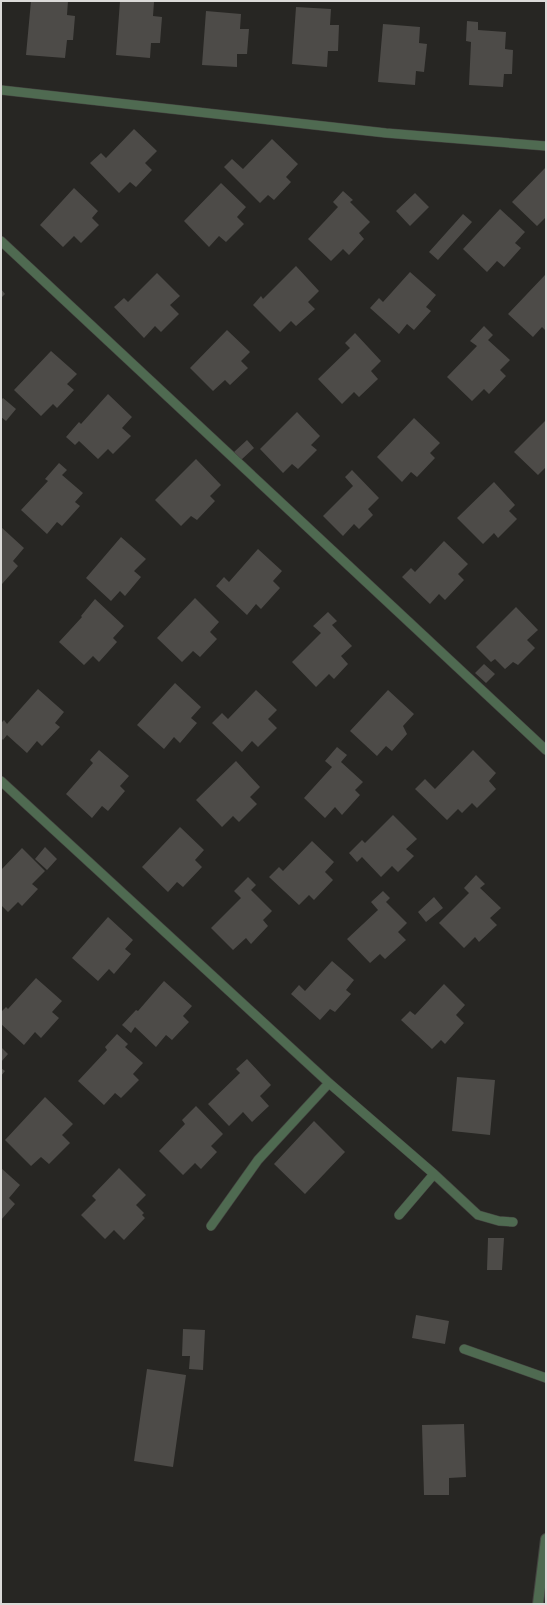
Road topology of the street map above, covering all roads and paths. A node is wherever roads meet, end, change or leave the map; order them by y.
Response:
1 (1, 90) edge
2 (546, 146) edge
3 (1, 241) edge
4 (546, 750) edge
5 (1, 781) edge
6 (329, 1083) junction
7 (434, 1174) junction
8 (399, 1215) dead end
9 (513, 1222) dead end
10 (211, 1226) dead end
11 (464, 1349) dead end
12 (546, 1378) edge
13 (546, 1539) edge
14 (538, 1604) edge

1 - 2 lane
3 - 4 lane
5 - 6 lane
6 - 7 lane
6 - 10 lane
7 - 8 lane
7 - 9 lane
11 - 12 lane
13 - 14 street

